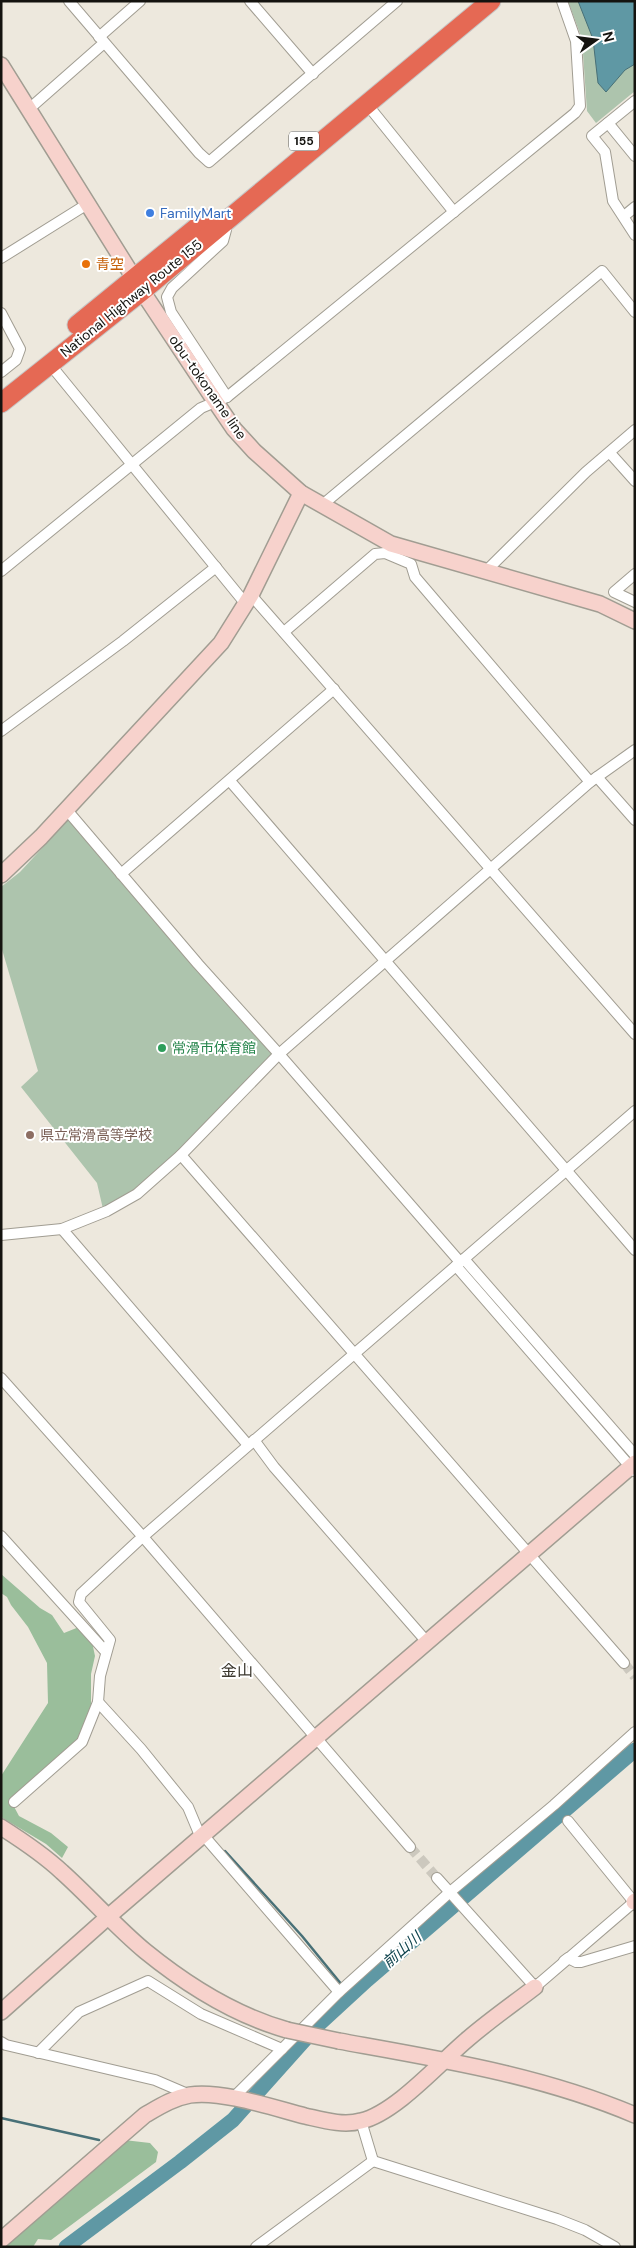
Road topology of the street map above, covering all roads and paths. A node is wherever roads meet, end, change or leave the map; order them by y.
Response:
1 (69, 1) edge
2 (140, 1) edge
3 (250, 1) edge
4 (397, 1) edge
5 (472, 1) edge
6 (491, 1) edge
7 (562, 1) edge
8 (102, 40) junction
9 (1, 65) edge
10 (313, 74) junction
11 (635, 101) edge
12 (366, 103) junction
13 (29, 109) junction
14 (608, 123) junction
15 (635, 156) edge
16 (89, 203) junction
17 (635, 207) edge
18 (454, 212) junction
19 (624, 216) junction
20 (223, 223) junction
21 (635, 235) edge
22 (1, 258) edge
23 (138, 285) junction
24 (635, 312) edge
25 (1, 313) edge
26 (49, 364) junction
27 (1, 372) edge
28 (1, 387) edge
29 (221, 399) junction
30 (1, 403) edge
31 (635, 430) edge
32 (610, 453) junction
33 (132, 464) junction
34 (635, 481) edge
35 (301, 493) junction
36 (321, 506) junction
37 (216, 567) junction
38 (1, 571) edge
39 (486, 571) junction
40 (635, 574) edge
41 (248, 599) junction
42 (635, 602) edge
43 (635, 621) edge
44 (284, 632) junction
45 (334, 689) junction
46 (1, 731) edge
47 (635, 750) edge
48 (593, 780) junction
49 (230, 781) junction
50 (66, 810) junction
51 (635, 820) edge
52 (491, 869) junction
53 (121, 874) junction
54 (1, 875) edge
55 (386, 961) junction
56 (635, 1034) edge
57 (279, 1054) junction
58 (635, 1111) edge
59 (182, 1155) junction
60 (566, 1171) junction
61 (62, 1229) junction
62 (1, 1235) edge
63 (635, 1250) edge
64 (460, 1262) junction
65 (355, 1355) junction
66 (1, 1378) edge
67 (251, 1443) junction
68 (634, 1464) edge
69 (1, 1536) edge
70 (144, 1538) junction
71 (528, 1554) junction
72 (426, 1642) junction
73 (106, 1652) junction
74 (624, 1663) tunnel mouth
75 (98, 1702) junction
76 (635, 1732) edge
77 (316, 1738) junction
78 (14, 1802) dead end
79 (568, 1821) dead end
80 (1, 1827) edge
81 (202, 1837) junction
82 (410, 1846) tunnel mouth
83 (437, 1878) tunnel mouth
84 (452, 1893) junction
85 (635, 1901) edge
86 (109, 1916) junction
87 (635, 1946) edge
88 (555, 1968) junction
89 (535, 1987) junction
90 (339, 1992) junction
91 (1, 2012) edge
92 (1, 2042) edge
93 (282, 2049) junction
94 (38, 2053) junction
95 (446, 2061) junction
96 (190, 2095) junction
97 (235, 2099) junction
98 (635, 2115) edge
99 (361, 2121) junction
100 (373, 2162) junction
101 (1, 2240) edge
102 (256, 2247) edge
103 (615, 2247) edge

1 - 8 street
2 - 8 street
3 - 10 street
4 - 10 street
5 - 23 highway, National Highway Route 155 / 155
6 - 12 highway, National Highway Route 155 / 155
7 - 18 street
8 - 10 street
8 - 13 street
9 - 13 street, obu-tokoname line
11 - 14 street
12 - 18 street
12 - 20 highway, National Highway Route 155 / 155
13 - 16 street, obu-tokoname line
14 - 15 street
14 - 19 street
16 - 22 street
16 - 23 street, obu-tokoname line
17 - 19 street
18 - 29 street
19 - 21 street
20 - 23 highway, National Highway Route 155 / 155
20 - 29 street
23 - 26 highway, National Highway Route 155 / 155
23 - 28 highway, National Highway Route 155 / 155
23 - 29 street, obu-tokoname line
24 - 36 street
25 - 27 street
26 - 30 highway, National Highway Route 155 / 155
26 - 33 street
29 - 33 street
29 - 35 street, obu-tokoname line
31 - 32 street
32 - 34 street
32 - 39 street
33 - 37 street
33 - 38 street
35 - 36 street, obu-tokoname line
35 - 41 street
36 - 39 street, obu-tokoname line
37 - 41 street
37 - 46 street
39 - 43 street, obu-tokoname line
40 - 42 street
41 - 44 street
41 - 50 street
44 - 45 street
44 - 48 street
45 - 49 street
45 - 52 street
47 - 48 street
48 - 51 street
48 - 52 street
49 - 53 street
49 - 55 street
50 - 53 street
50 - 54 street
52 - 55 street
52 - 56 street
53 - 57 street
55 - 57 street
55 - 60 street
57 - 59 street
57 - 64 street
58 - 60 street
59 - 61 street
59 - 65 street
60 - 63 street
60 - 64 street
61 - 62 street
61 - 67 street
64 - 65 street
64 - 68 street
65 - 67 street
65 - 71 street
66 - 70 street
67 - 70 street
67 - 72 street
68 - 71 street
69 - 73 street
70 - 73 street
70 - 77 street
71 - 72 street
71 - 74 street
72 - 77 street
73 - 75 street
75 - 78 street
75 - 81 street
76 - 84 street
77 - 81 street
77 - 82 street
79 - 85 street
80 - 86 street
81 - 86 street
81 - 90 street
83 - 84 street
84 - 89 street
84 - 90 street
85 - 88 street
86 - 91 street
86 - 95 street, bridge
87 - 88 street
88 - 89 street
89 - 95 street
90 - 93 street
92 - 94 street
93 - 94 street
93 - 97 street
94 - 96 street
95 - 98 street
95 - 99 street
96 - 97 street
96 - 101 street
97 - 99 street
99 - 100 street
100 - 102 street
100 - 103 street

